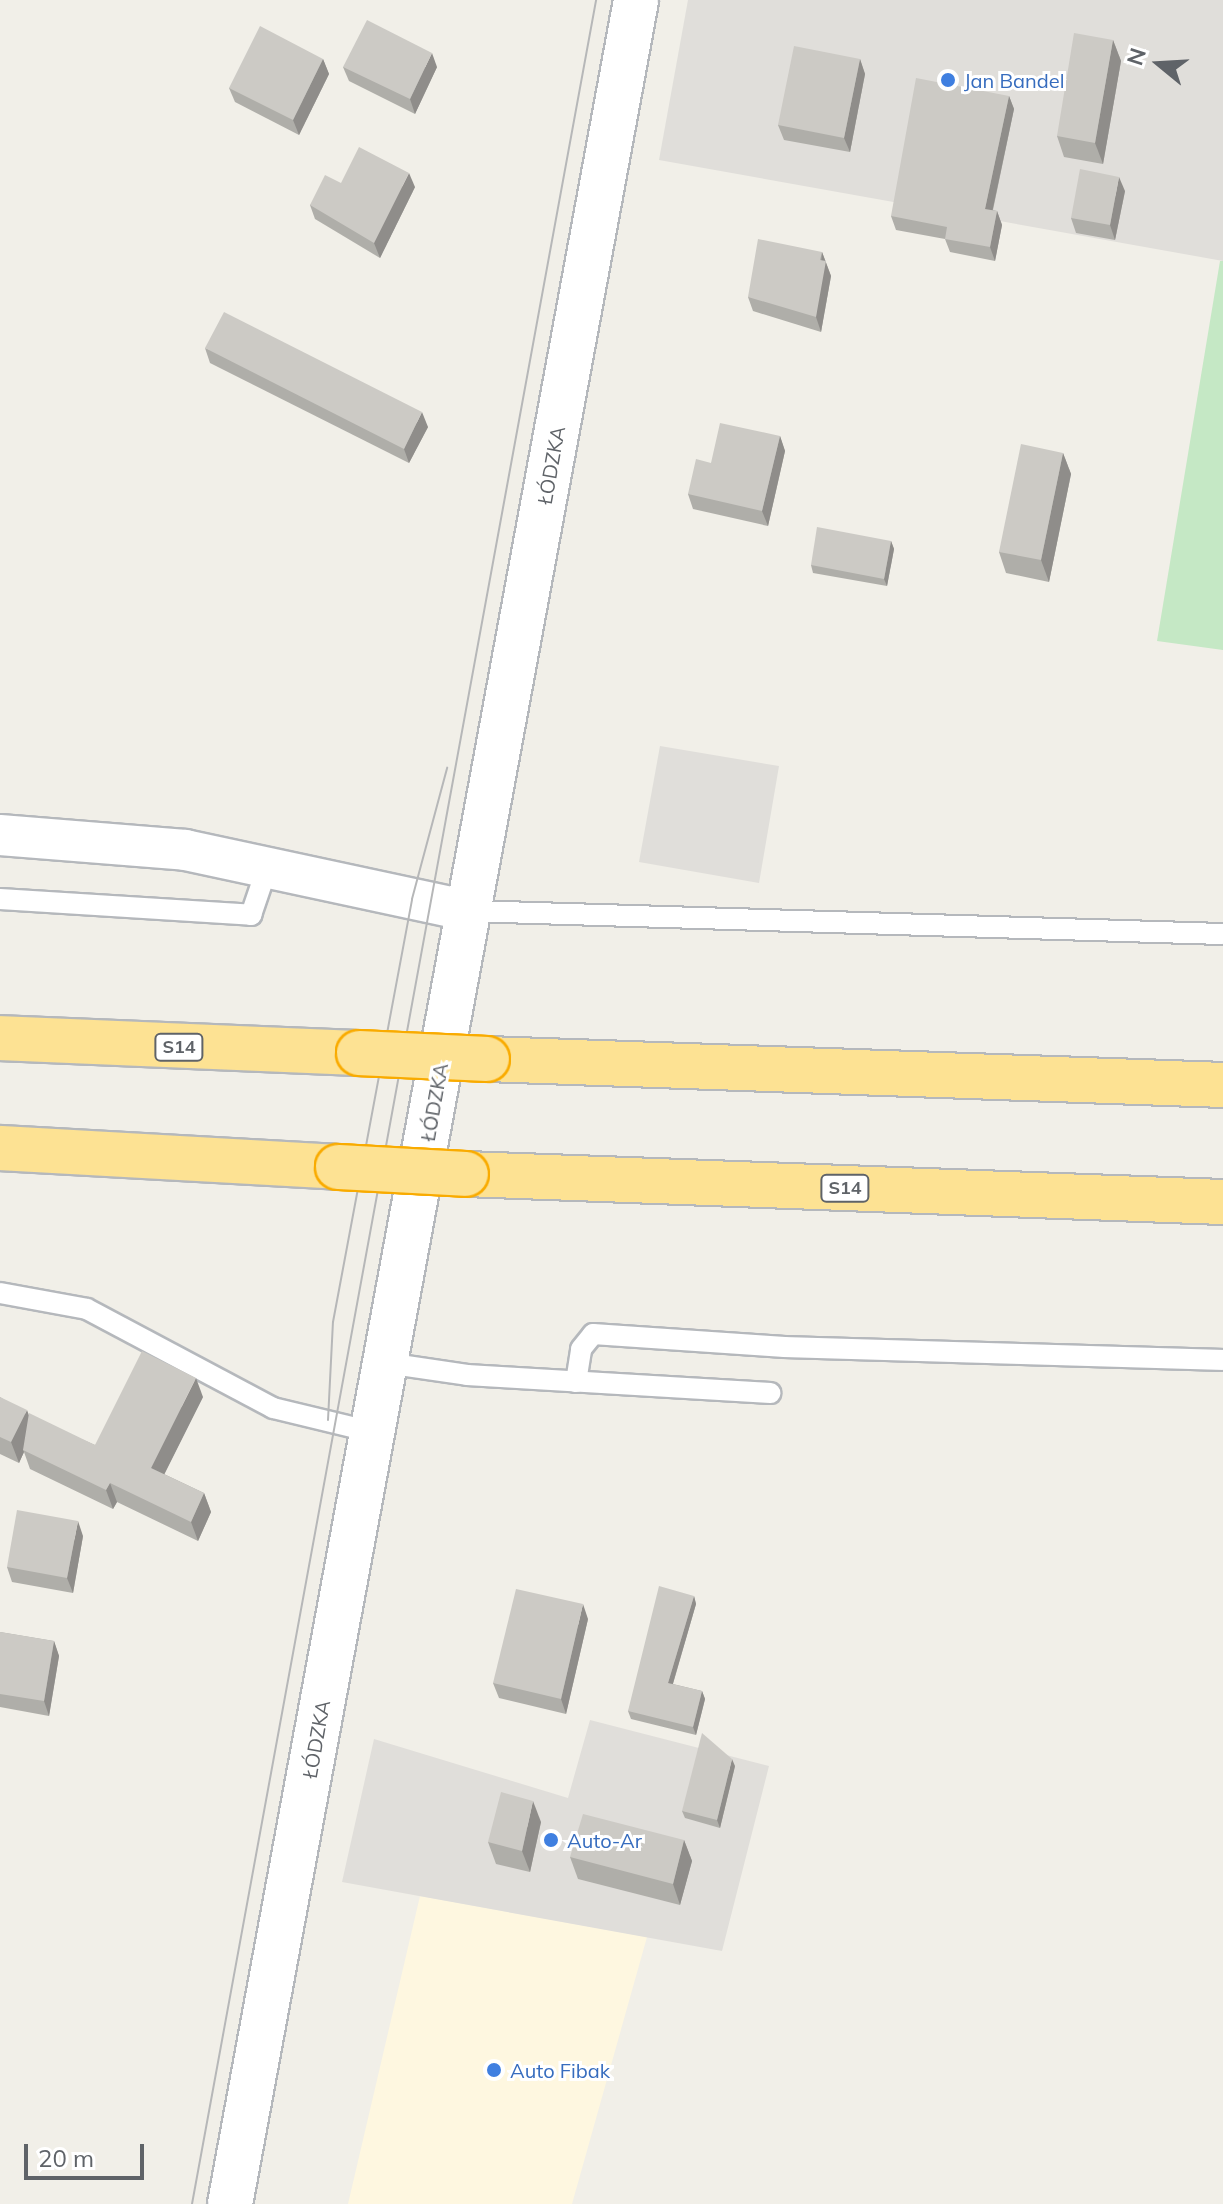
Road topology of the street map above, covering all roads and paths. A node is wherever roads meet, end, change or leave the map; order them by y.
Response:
1 (636, 0) edge
2 (0, 835) edge
3 (268, 865) junction
4 (0, 899) edge
5 (469, 911) junction
6 (1223, 934) edge
7 (0, 1038) edge
8 (1223, 1085) edge
9 (0, 1148) edge
10 (1223, 1202) edge
11 (0, 1293) edge
12 (1223, 1360) edge
13 (386, 1363) junction
14 (576, 1382) junction
15 (770, 1393) dead end
16 (372, 1432) junction
17 (230, 2204) edge

1 - 5 main road, ŁÓDZKA
2 - 3 street
3 - 4 lane
3 - 5 street
5 - 6 lane
5 - 13 main road, ŁÓDZKA
7 - 8 highway, S14, bridge
9 - 10 highway, S14, bridge
11 - 16 lane
12 - 14 lane
13 - 14 lane
13 - 16 main road, ŁÓDZKA
14 - 15 lane
16 - 17 main road, ŁÓDZKA

